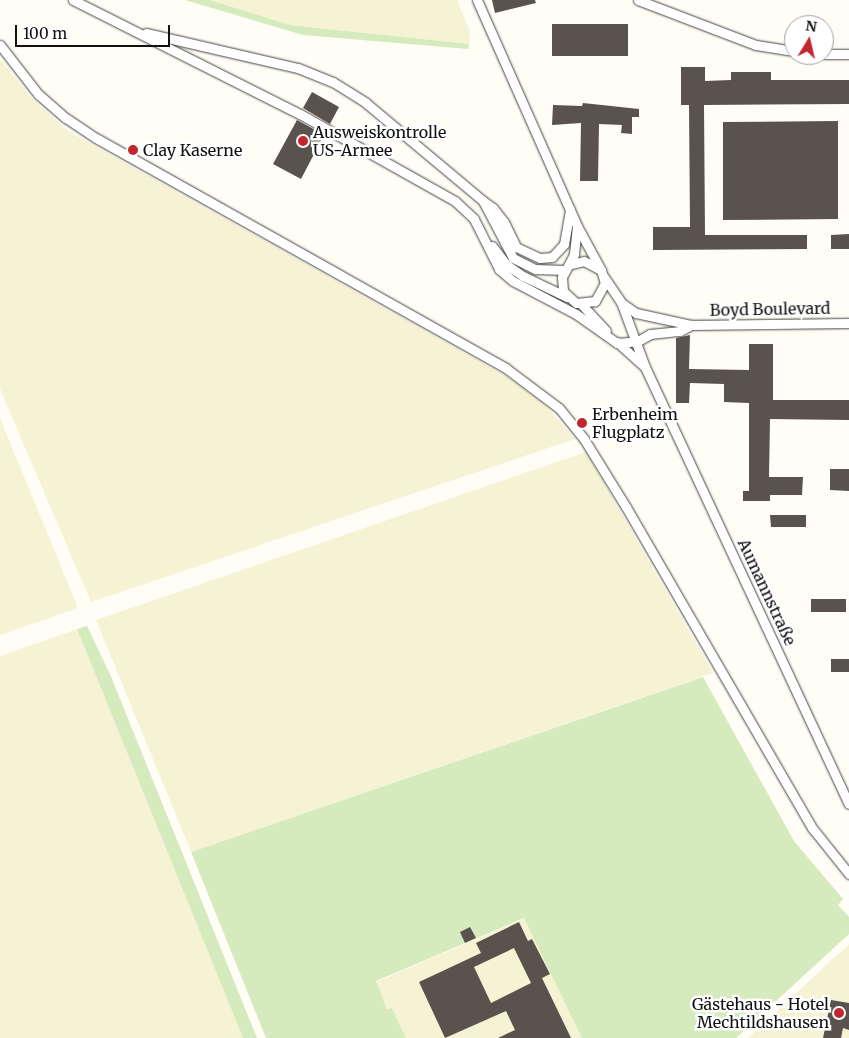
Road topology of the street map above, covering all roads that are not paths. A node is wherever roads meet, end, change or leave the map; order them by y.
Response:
1 (72, 0) edge
2 (477, 0) edge
3 (638, 0) edge
4 (133, 30) junction
5 (0, 45) edge
6 (784, 50) edge
7 (834, 54) edge
8 (849, 54) edge
9 (483, 201) junction
10 (570, 210) junction
11 (577, 226) junction
12 (484, 236) junction
13 (568, 267) junction
14 (602, 273) junction
15 (567, 297) junction
16 (621, 302) junction
17 (582, 304) junction
18 (849, 323) edge
19 (691, 325) junction
20 (638, 341) junction
21 (617, 343) junction
22 (645, 367) junction
23 (849, 804) edge
24 (849, 874) edge

1 - 4 street
2 - 10 street
3 - 6 street
4 - 9 street
4 - 12 street
5 - 24 street
7 - 8 street
9 - 10 street
9 - 13 street
10 - 11 street
11 - 13 street
11 - 14 street
12 - 15 street
12 - 21 street
13 - 14 street
13 - 15 street
14 - 16 street
14 - 17 street
15 - 17 street
16 - 19 street, Boyd Boulevard
16 - 20 street
17 - 21 street
18 - 19 street, Boyd Boulevard
19 - 20 street, Boyd Boulevard
20 - 21 street, Boyd Boulevard
20 - 22 street
21 - 22 street
22 - 23 street, Aumannstraße

